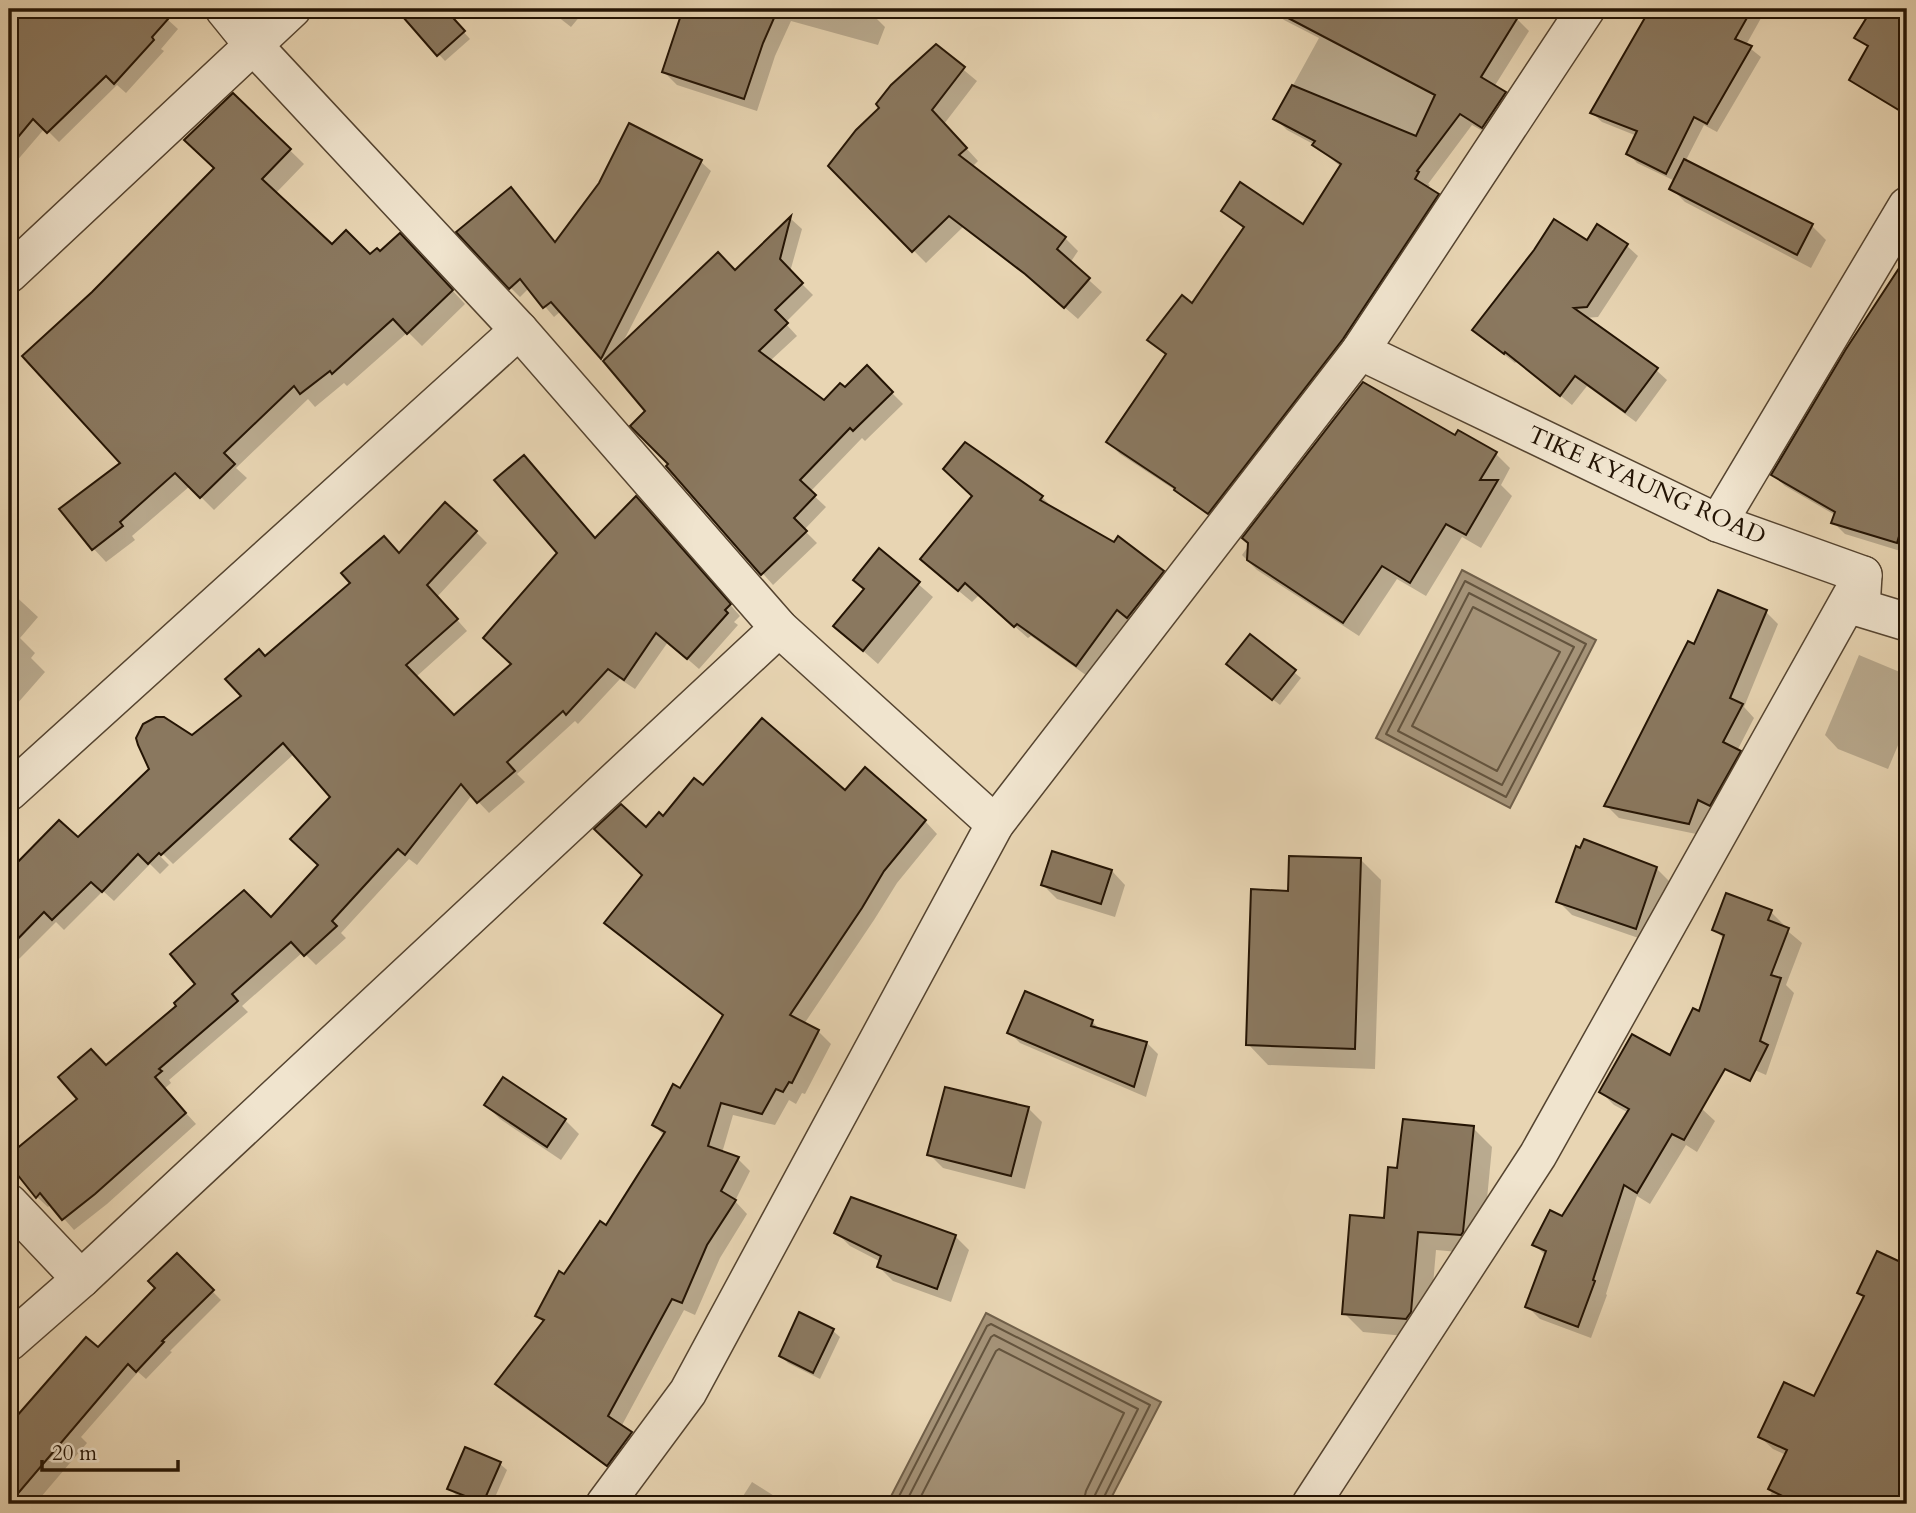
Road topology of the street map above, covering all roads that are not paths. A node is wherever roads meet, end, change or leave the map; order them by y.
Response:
1 (224, 9) edge
2 (292, 9) edge
3 (1586, 9) edge
4 (254, 46) junction
5 (1907, 206) edge
6 (9, 274) edge
7 (519, 330) junction
8 (1360, 351) junction
9 (1718, 523) junction
10 (1863, 575) junction
11 (1907, 622) edge
12 (779, 628) junction
13 (9, 792) edge
14 (995, 824) junction
15 (9, 1203) edge
16 (81, 1279) junction
17 (9, 1342) edge
18 (605, 1504) edge
19 (1311, 1504) edge

1 - 4 street
2 - 4 street
3 - 8 street
4 - 6 street
4 - 7 street
5 - 9 street
7 - 12 street
7 - 13 street
8 - 9 street, TIKE KYAUNG ROAD
8 - 14 street
9 - 10 street, TIKE KYAUNG ROAD
10 - 11 street
10 - 19 street
12 - 14 street
12 - 16 street
14 - 18 street
15 - 16 street
16 - 17 street

